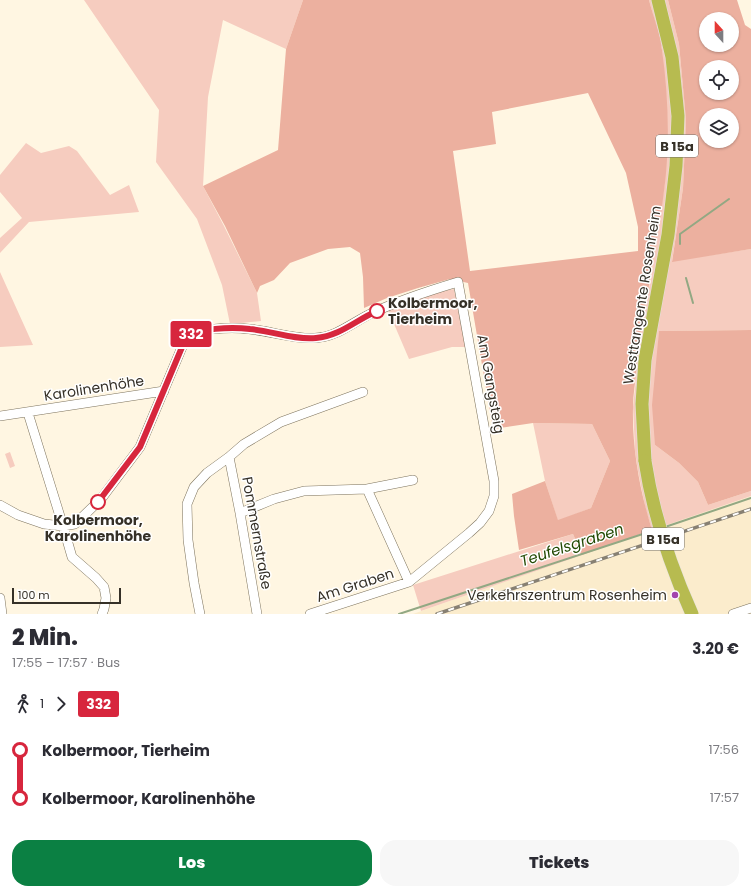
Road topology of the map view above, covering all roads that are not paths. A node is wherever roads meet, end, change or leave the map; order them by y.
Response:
1 (658, 0) edge
2 (247, 329) joint
3 (164, 391) junction
4 (363, 392) dead end
5 (28, 412) junction
6 (0, 416) edge
7 (229, 457) junction
8 (413, 480) dead end
9 (367, 489) junction
10 (0, 506) edge
11 (240, 513) junction
12 (63, 526) junction
13 (409, 582) junction
14 (0, 598) edge
15 (751, 608) edge
16 (2, 614) edge
17 (102, 614) edge
18 (200, 614) edge
19 (257, 614) edge
20 (310, 614) edge
21 (692, 614) edge
22 (733, 614) edge

1 - 21 highway, Westtangente Rosenheim / B 15a, bridge
2 - 3 street, Karolinenhöhe
2 - 13 street, Am Gangsteig
3 - 5 street, Karolinenhöhe
3 - 12 street, Karolinenhöhe
4 - 7 street
5 - 6 street, Karolinenhöhe
5 - 12 street, Karolinenhöhe
7 - 11 street, Pommernstraße
7 - 18 street
8 - 9 street
9 - 11 street
9 - 13 street
10 - 12 street, Karolinenhöhe
11 - 19 street, Pommernstraße
12 - 17 street
13 - 20 street, Am Graben
14 - 16 street
15 - 22 street

